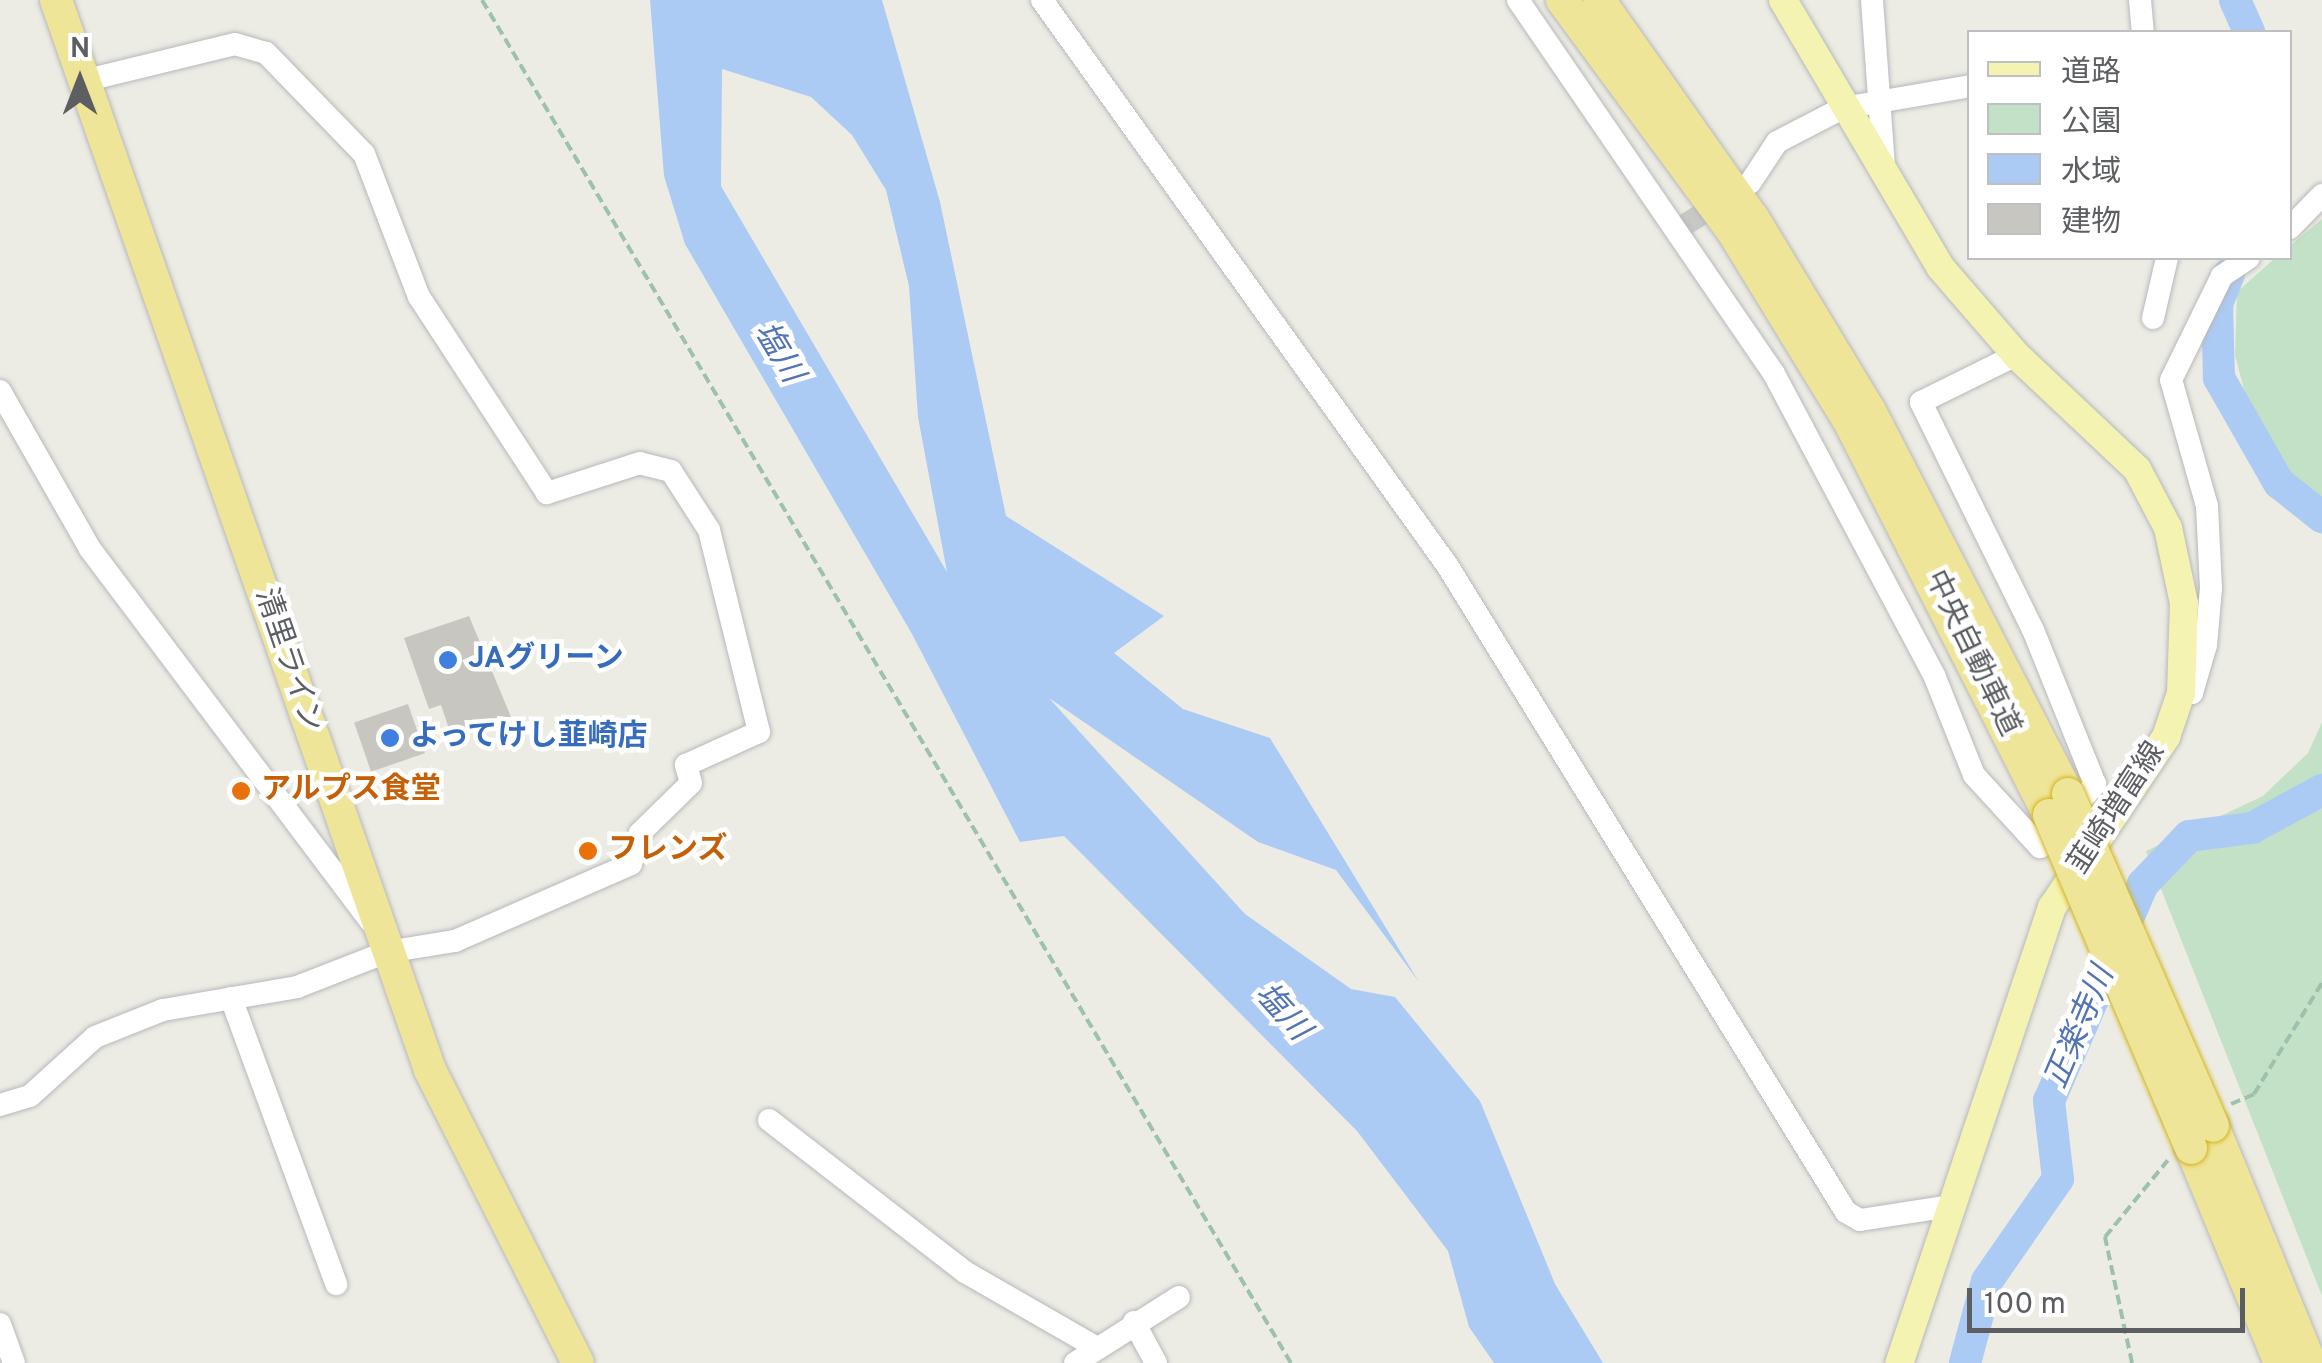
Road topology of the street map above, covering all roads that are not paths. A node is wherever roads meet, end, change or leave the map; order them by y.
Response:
1 (56, 0) edge
2 (1042, 0) edge
3 (1518, 0) edge
4 (1562, 0) edge
5 (1599, 0) edge
6 (1783, 0) edge
7 (1872, 0) edge
8 (2140, 0) edge
9 (2143, 30) edge
10 (91, 79) junction
11 (1967, 86) edge
12 (1882, 95) junction
13 (1842, 108) junction
14 (1884, 172) junction
15 (1750, 183) tunnel mouth
16 (2322, 195) edge
17 (2292, 226) edge
18 (2166, 260) edge
19 (2245, 260) edge
20 (2153, 318) dead end
21 (2016, 355) junction
22 (0, 391) edge
23 (2181, 693) junction
24 (2059, 804) junction
25 (383, 942) junction
26 (231, 998) junction
27 (0, 1105) edge
28 (769, 1120) dead end
29 (2202, 1137) junction
30 (1950, 1206) junction
31 (336, 1284) dead end
32 (1179, 1297) dead end
33 (1134, 1322) junction
34 (0, 1324) edge
35 (1096, 1348) junction
36 (14, 1363) edge
37 (578, 1363) edge
38 (1075, 1363) edge
39 (1156, 1363) edge
40 (1899, 1363) edge
41 (2280, 1363) edge
42 (2310, 1363) edge

1 - 10 highway, 清里ライン
2 - 30 street
3 - 21 street
4 - 24 highway, 中央自動車道
5 - 24 highway, 中央自動車道
6 - 13 main road, 韮崎増富線
7 - 12 street
8 - 9 street
10 - 25 highway, 清里ライン
10 - 25 street
11 - 12 street
12 - 13 street
12 - 14 street
13 - 14 main road, 韮崎増富線
13 - 15 street
14 - 21 main road, 韮崎増富線
16 - 17 street
18 - 20 street
19 - 23 street
21 - 23 main road, 韮崎増富線
22 - 25 street
23 - 30 main road, 韮崎増富線
24 - 29 highway, 中央自動車道, bridge
25 - 26 street
25 - 37 highway, 清里ライン
26 - 27 street
26 - 31 street
28 - 35 street
29 - 41 highway, 中央自動車道
29 - 42 highway, 中央自動車道
30 - 40 main road, 韮崎増富線
32 - 33 street
33 - 35 street
33 - 39 street
34 - 36 street
35 - 38 street

